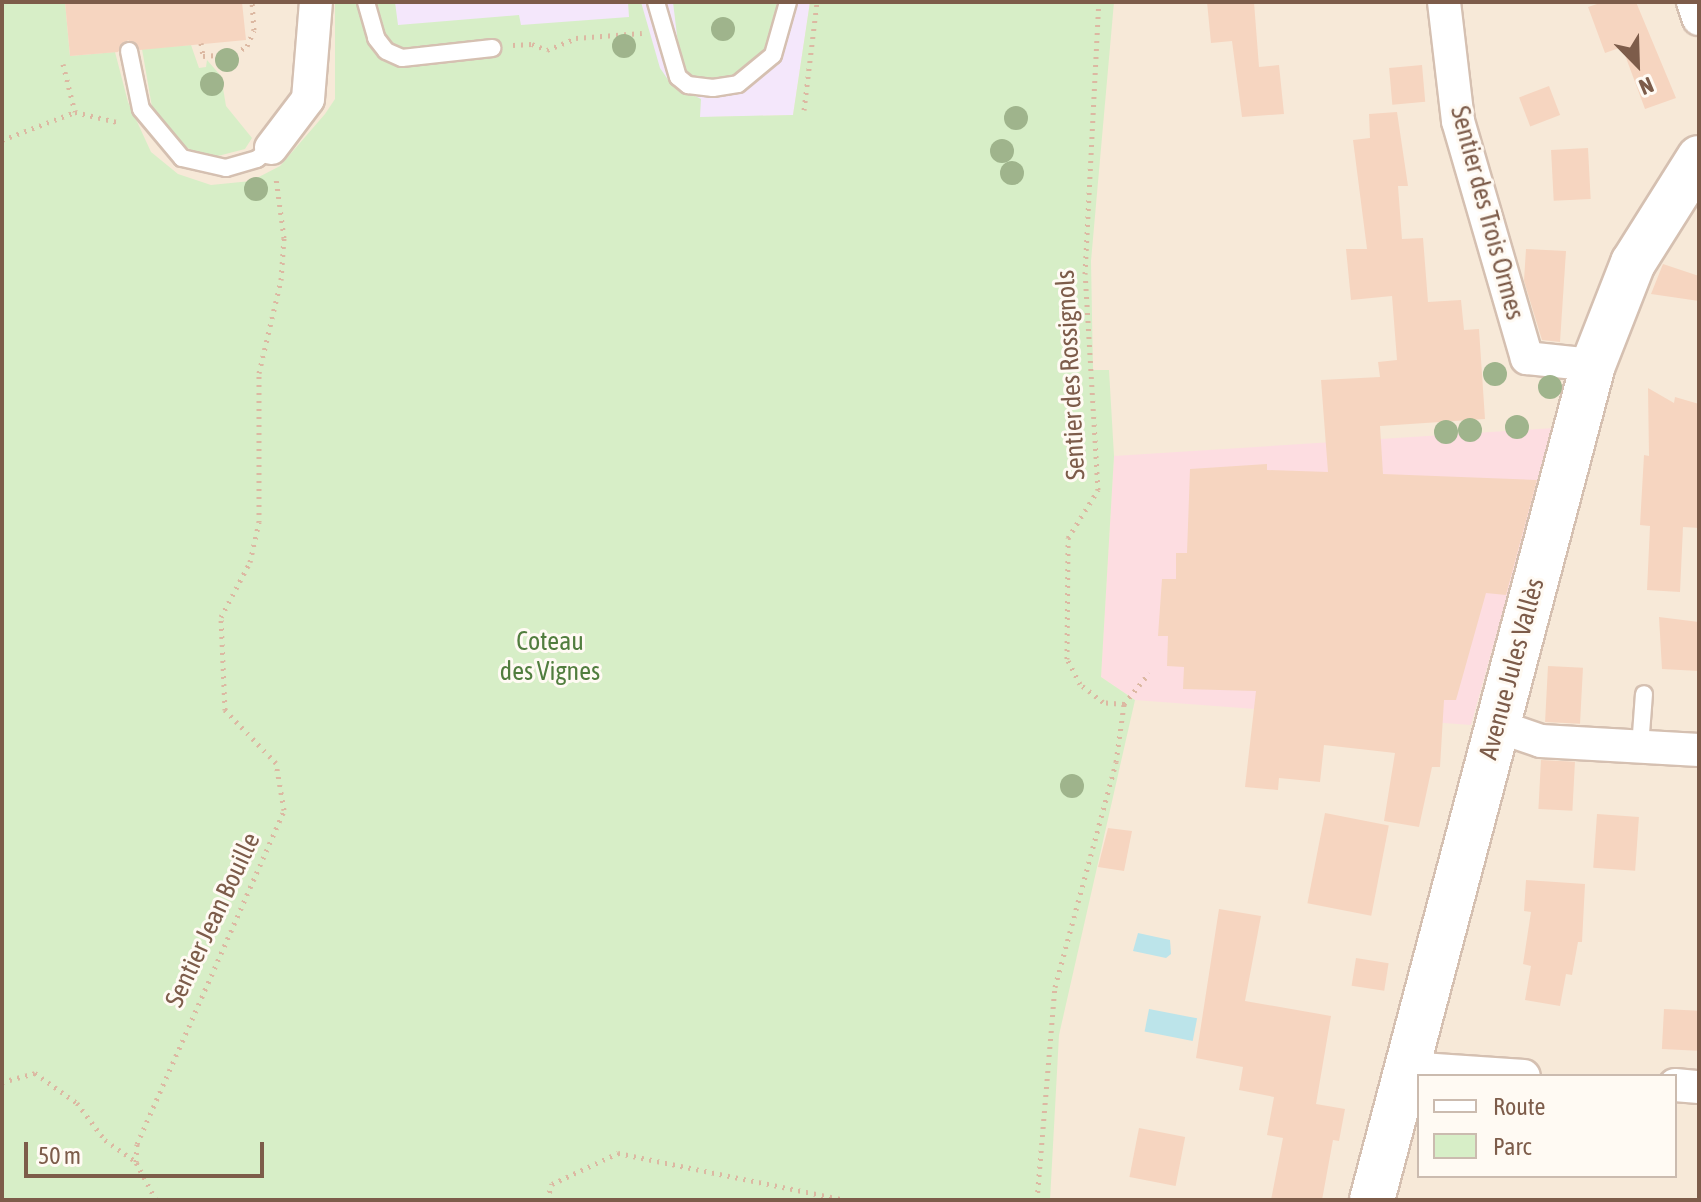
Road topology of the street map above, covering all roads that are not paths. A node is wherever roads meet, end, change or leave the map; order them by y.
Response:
1 (316, 2) edge
2 (366, 2) edge
3 (656, 2) edge
4 (788, 2) edge
5 (1444, 2) edge
6 (1693, 2) edge
7 (1699, 19) edge
8 (492, 48) dead end
9 (129, 51) dead end
10 (271, 148) joint
11 (1699, 158) edge
12 (1593, 365) junction
13 (1644, 694) dead end
14 (1497, 726) junction
15 (1640, 747) junction
16 (1699, 750) edge
17 (1406, 1068) junction
18 (1494, 1074) edge
19 (1677, 1085) edge
20 (1699, 1087) edge
21 (1372, 1200) edge

1 - 10 street
2 - 8 lane
3 - 4 lane
5 - 12 street, Sentier des Trois Ormes
6 - 7 street
9 - 10 lane
11 - 12 main road, Avenue Jules Vallès
12 - 14 main road, Avenue Jules Vallès
13 - 15 lane
14 - 15 street
14 - 17 main road, Avenue Jules Vallès
15 - 16 street
17 - 18 street
17 - 21 main road, Avenue Jules Vallès
19 - 20 street

